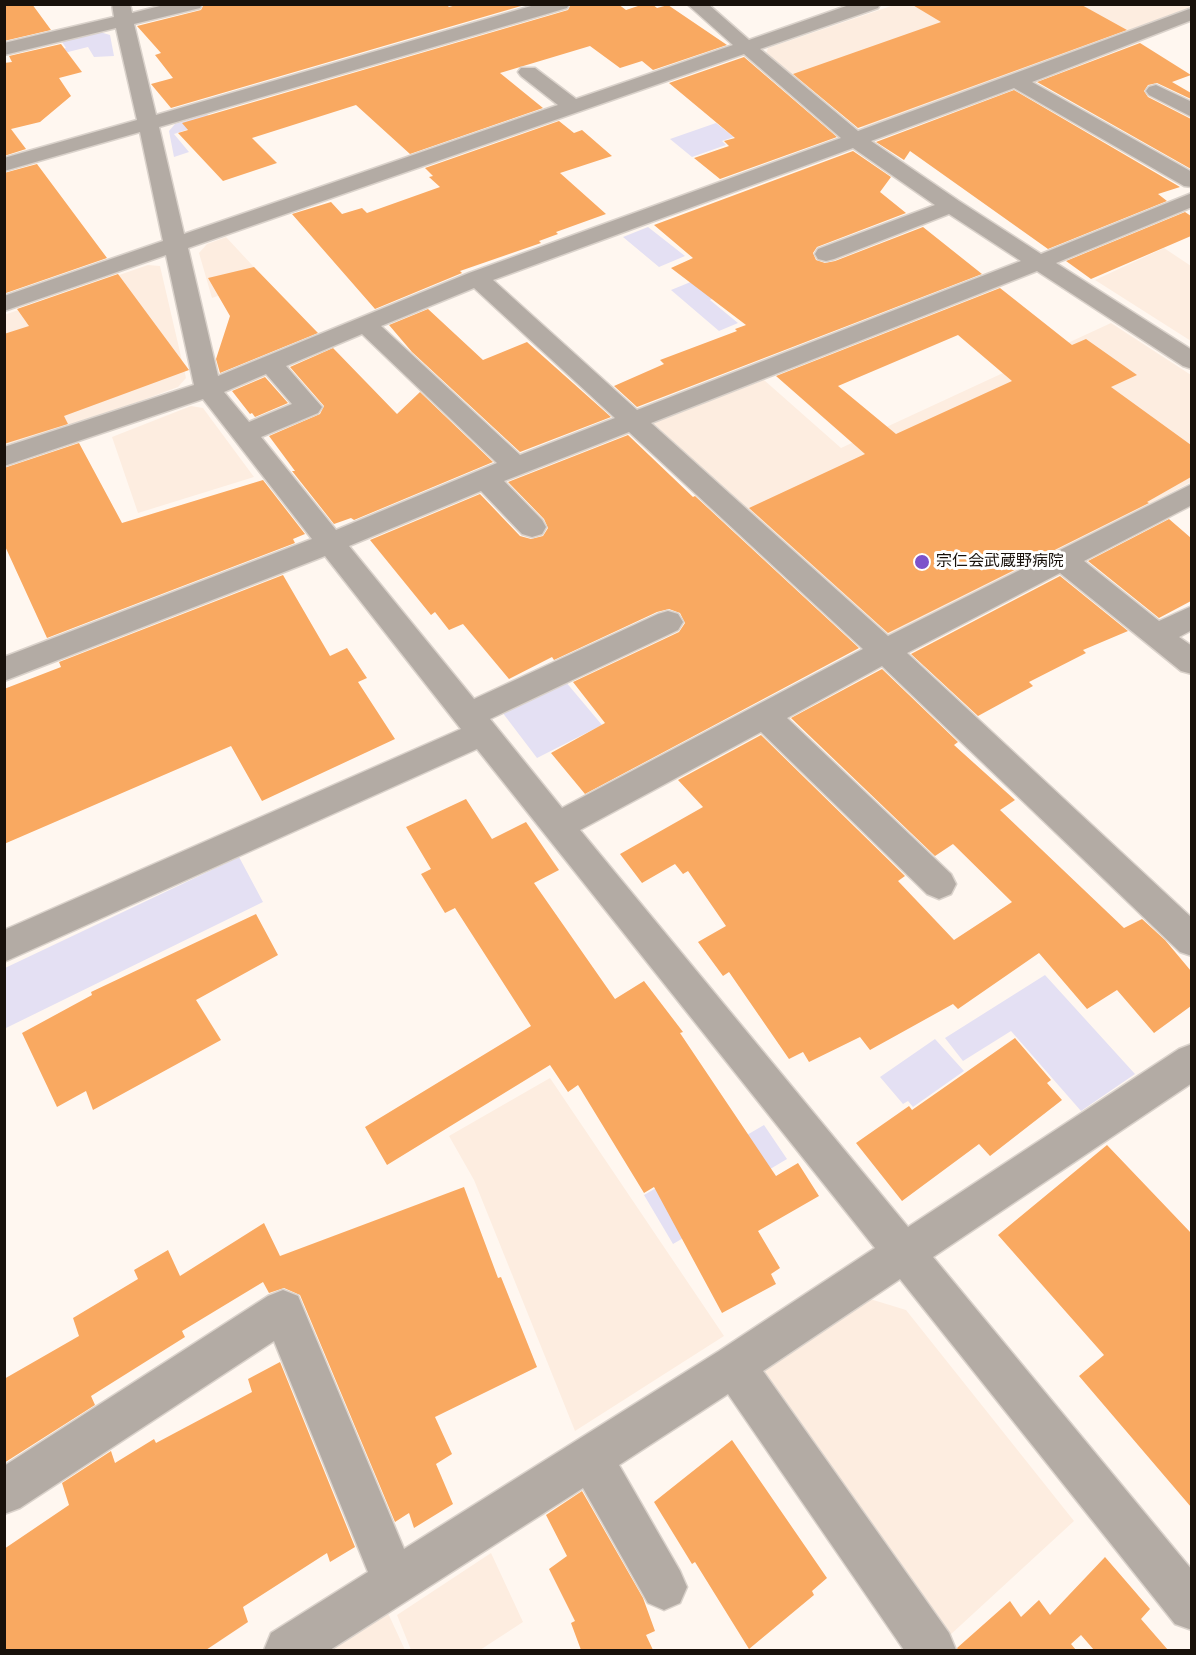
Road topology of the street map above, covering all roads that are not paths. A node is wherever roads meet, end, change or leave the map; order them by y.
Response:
1 (193, 4) edge
2 (560, 4) edge
3 (696, 4) edge
4 (871, 4) edge
5 (124, 13) edge
6 (1191, 14) edge
7 (4, 49) edge
8 (747, 49) junction
9 (528, 72) dead end
10 (1016, 81) junction
11 (1156, 91) dead end
12 (574, 108) junction
13 (1191, 111) edge
14 (148, 123) junction
15 (856, 141) junction
16 (4, 165) edge
17 (1191, 181) edge
18 (1191, 199) edge
19 (951, 206) junction
20 (175, 244) junction
21 (825, 254) dead end
22 (1040, 262) junction
23 (477, 278) junction
24 (4, 304) edge
25 (365, 324) junction
26 (1191, 362) edge
27 (270, 363) junction
28 (208, 389) junction
29 (634, 420) junction
30 (244, 434) junction
31 (4, 457) edge
32 (516, 466) junction
33 (486, 479) junction
34 (1191, 493) edge
35 (532, 527) dead end
36 (330, 543) junction
37 (1063, 560) junction
38 (1191, 617) edge
39 (668, 622) dead end
40 (1157, 635) junction
41 (885, 651) junction
42 (1191, 663) edge
43 (4, 670) edge
44 (765, 716) junction
45 (476, 724) junction
46 (557, 826) junction
47 (939, 884) dead end
48 (1191, 941) edge
49 (4, 946) edge
50 (1191, 1060) edge
51 (904, 1252) junction
52 (734, 1366) junction
53 (590, 1457) junction
54 (4, 1492) edge
55 (395, 1583) junction
56 (664, 1587) dead end
57 (1191, 1607) edge
58 (288, 1650) edge
59 (932, 1650) edge

1 - 5 street
2 - 14 street
3 - 8 street
4 - 8 street
5 - 7 street
5 - 14 street
6 - 10 street
8 - 12 street
8 - 15 street
9 - 12 street
10 - 15 street
10 - 17 street
11 - 13 street
12 - 20 street
14 - 16 street
14 - 20 street
15 - 19 street
15 - 23 street
18 - 22 street
19 - 21 street
19 - 22 street
20 - 24 street
20 - 28 street
22 - 26 street
22 - 29 street
23 - 25 street
23 - 29 street
25 - 27 street
25 - 32 street
27 - 28 street
27 - 30 street
28 - 30 street
28 - 31 street
29 - 32 street
29 - 41 street
30 - 36 street
32 - 33 street
33 - 35 street
33 - 36 street
34 - 37 street
36 - 43 street
36 - 45 street
37 - 40 street
37 - 41 street
38 - 40 street
39 - 45 street
40 - 42 street
41 - 44 street
41 - 48 street
44 - 46 street
44 - 47 street
45 - 46 street
45 - 49 street
46 - 51 street
50 - 51 street
51 - 52 street
51 - 57 street
52 - 53 street
52 - 59 street
53 - 55 street
53 - 56 street
54 - 55 street
55 - 58 street

